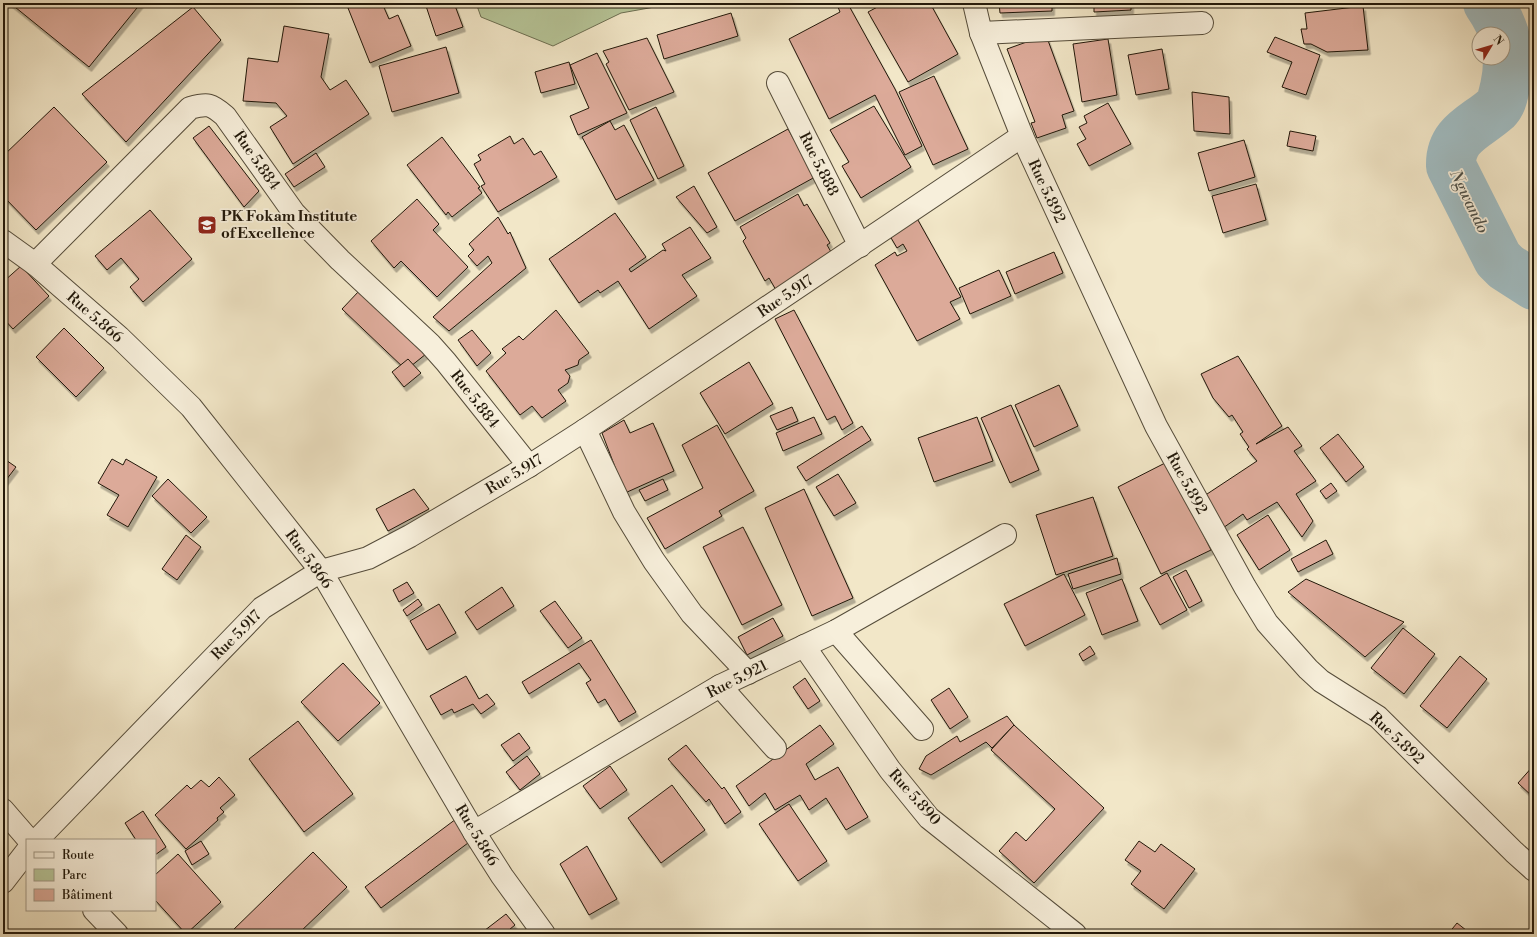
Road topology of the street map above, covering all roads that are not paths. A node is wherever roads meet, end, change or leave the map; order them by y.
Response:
1 (974, 3) edge
2 (1202, 23) dead end
3 (981, 33) junction
4 (778, 83) dead end
5 (1022, 136) junction
6 (3, 241) edge
7 (860, 246) junction
8 (34, 264) junction
9 (585, 430) junction
10 (529, 466) junction
11 (1005, 535) dead end
12 (321, 571) junction
13 (836, 631) junction
14 (804, 646) junction
15 (748, 673) junction
16 (720, 686) junction
17 (922, 730) dead end
18 (775, 748) dead end
19 (3, 810) edge
20 (474, 832) junction
21 (28, 839) edge
22 (38, 839) edge
23 (26, 853) edge
24 (1534, 870) edge
25 (3, 882) edge
26 (95, 911) edge
27 (117, 934) edge
28 (544, 934) edge
29 (1076, 934) edge

1 - 3 street, Rue 5.892
2 - 3 street
3 - 5 street, Rue 5.892
4 - 7 street, Rue 5.888
5 - 7 street, Rue 5.917
5 - 24 street, Rue 5.892
6 - 8 street, Rue 5.866
7 - 9 street, Rue 5.917
8 - 10 street, Rue 5.884
8 - 12 street, Rue 5.866
9 - 10 street, Rue 5.917
9 - 15 street
10 - 12 street, Rue 5.917
11 - 13 street, Rue 5.921
12 - 20 street, Rue 5.866
12 - 22 street, Rue 5.917
13 - 14 street, Rue 5.921
13 - 17 street
14 - 15 street, Rue 5.921
14 - 29 street, Rue 5.890
15 - 16 street, Rue 5.921
16 - 18 street
16 - 20 street, Rue 5.921
19 - 21 street
20 - 28 street, Rue 5.866
23 - 25 street
26 - 27 street

